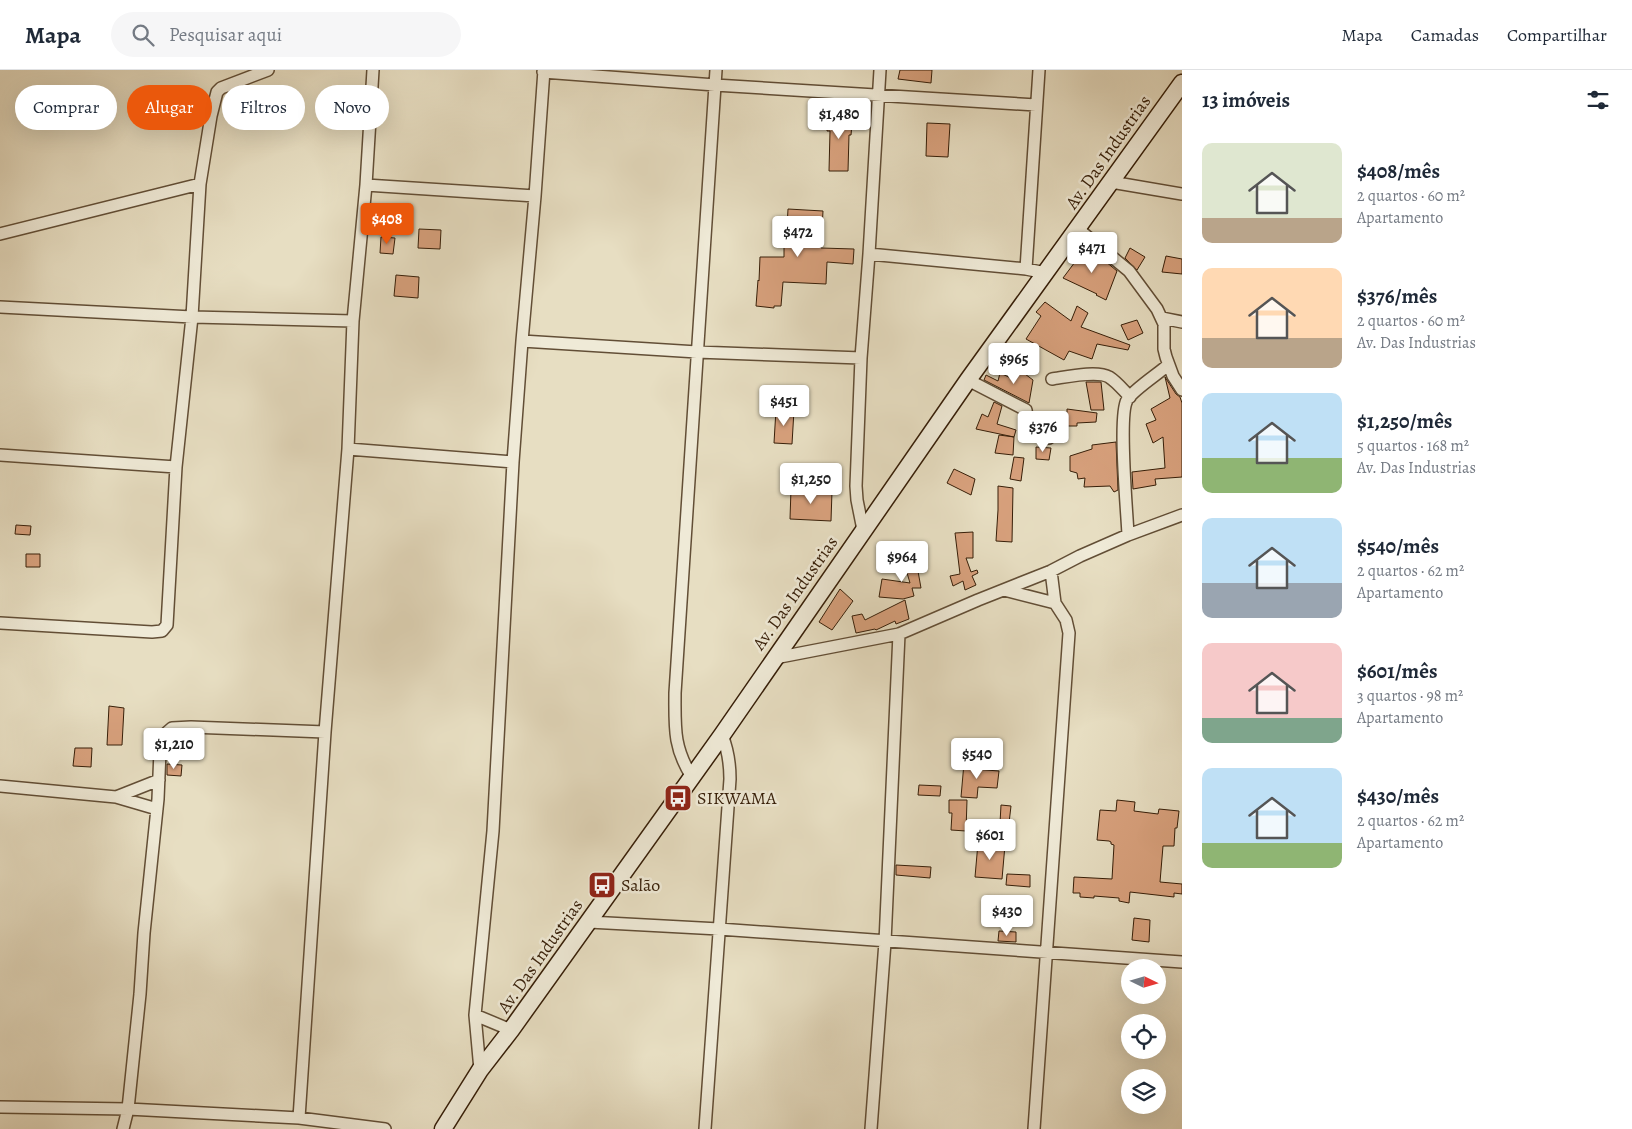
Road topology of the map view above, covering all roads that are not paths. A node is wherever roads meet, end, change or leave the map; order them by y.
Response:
1 (268, 70) edge
2 (373, 70) edge
3 (716, 70) edge
4 (880, 70) edge
5 (1039, 70) edge
6 (544, 71) edge
7 (1182, 83) edge
8 (715, 85) junction
9 (878, 94) junction
10 (1036, 104) junction
11 (1111, 182) junction
12 (200, 184) junction
13 (366, 185) junction
14 (1182, 194) edge
15 (535, 196) junction
16 (1078, 229) junction
17 (0, 234) edge
18 (869, 254) junction
19 (1026, 269) junction
20 (1046, 273) junction
21 (0, 306) edge
22 (192, 317) junction
23 (1162, 318) junction
24 (353, 321) junction
25 (1182, 322) edge
26 (522, 341) junction
27 (697, 352) junction
28 (861, 358) junction
29 (1168, 365) junction
30 (1052, 379) dead end
31 (968, 380) junction
32 (1182, 390) edge
33 (1130, 397) junction
34 (1049, 438) dead end
35 (348, 449) junction
36 (0, 455) edge
37 (514, 462) junction
38 (176, 467) junction
39 (1182, 516) edge
40 (863, 530) junction
41 (1128, 535) junction
42 (1051, 571) junction
43 (1004, 590) junction
44 (1055, 603) junction
45 (0, 623) edge
46 (899, 634) junction
47 (775, 658) junction
48 (325, 732) junction
49 (722, 735) junction
50 (159, 780) junction
51 (689, 780) junction
52 (0, 786) edge
53 (116, 796) junction
54 (157, 809) junction
55 (589, 922) junction
56 (719, 929) junction
57 (885, 942) junction
58 (1047, 953) junction
59 (1182, 962) edge
60 (475, 1015) junction
61 (512, 1030) junction
62 (480, 1070) junction
63 (0, 1106) edge
64 (128, 1109) junction
65 (299, 1118) junction
66 (283, 1123) edge
67 (123, 1129) edge
68 (386, 1129) edge
69 (443, 1129) edge
70 (704, 1129) edge
71 (871, 1129) edge
72 (1034, 1129) edge

1 - 12 street
2 - 13 street
3 - 8 street
4 - 9 street
5 - 10 street
6 - 8 street
6 - 15 street
7 - 11 main road, Av. Das Industrias
8 - 9 street
8 - 27 street
9 - 10 street
9 - 18 street
10 - 19 street
11 - 14 street
11 - 16 main road, Av. Das Industrias
12 - 17 street
12 - 22 street
13 - 15 street
13 - 24 street
15 - 26 street
16 - 20 main road, Av. Das Industrias
16 - 23 street
18 - 19 street
18 - 28 street
19 - 20 street
20 - 31 main road, Av. Das Industrias
21 - 22 street
22 - 24 street
22 - 38 street
23 - 25 street
23 - 29 street
24 - 35 street
26 - 27 street
26 - 37 street
27 - 28 street
27 - 51 street
28 - 40 street
29 - 32 street
29 - 33 street
30 - 33 street
31 - 34 street
31 - 40 main road, Av. Das Industrias
33 - 41 street
35 - 37 street
35 - 48 street
36 - 38 street
37 - 60 street
38 - 45 street
39 - 41 street
40 - 47 main road, Av. Das Industrias
41 - 42 street
42 - 43 street
42 - 44 street
43 - 44 street
43 - 46 street
44 - 58 street
46 - 47 street
46 - 57 street
47 - 49 main road, Av. Das Industrias
48 - 50 street
48 - 65 street
49 - 51 main road, Av. Das Industrias
49 - 56 street
50 - 53 street
50 - 54 street
51 - 55 main road, Av. Das Industrias
52 - 53 street
53 - 54 street
54 - 64 street
55 - 56 street
55 - 61 main road, Av. Das Industrias
56 - 57 street
56 - 70 street
57 - 58 street
57 - 71 street
58 - 59 street
58 - 72 street
60 - 61 street
60 - 62 street
61 - 62 main road, Av. Das Industrias
62 - 69 main road, Av. Das Industrias
63 - 64 street
64 - 66 street
64 - 67 street
65 - 66 street
65 - 68 street

